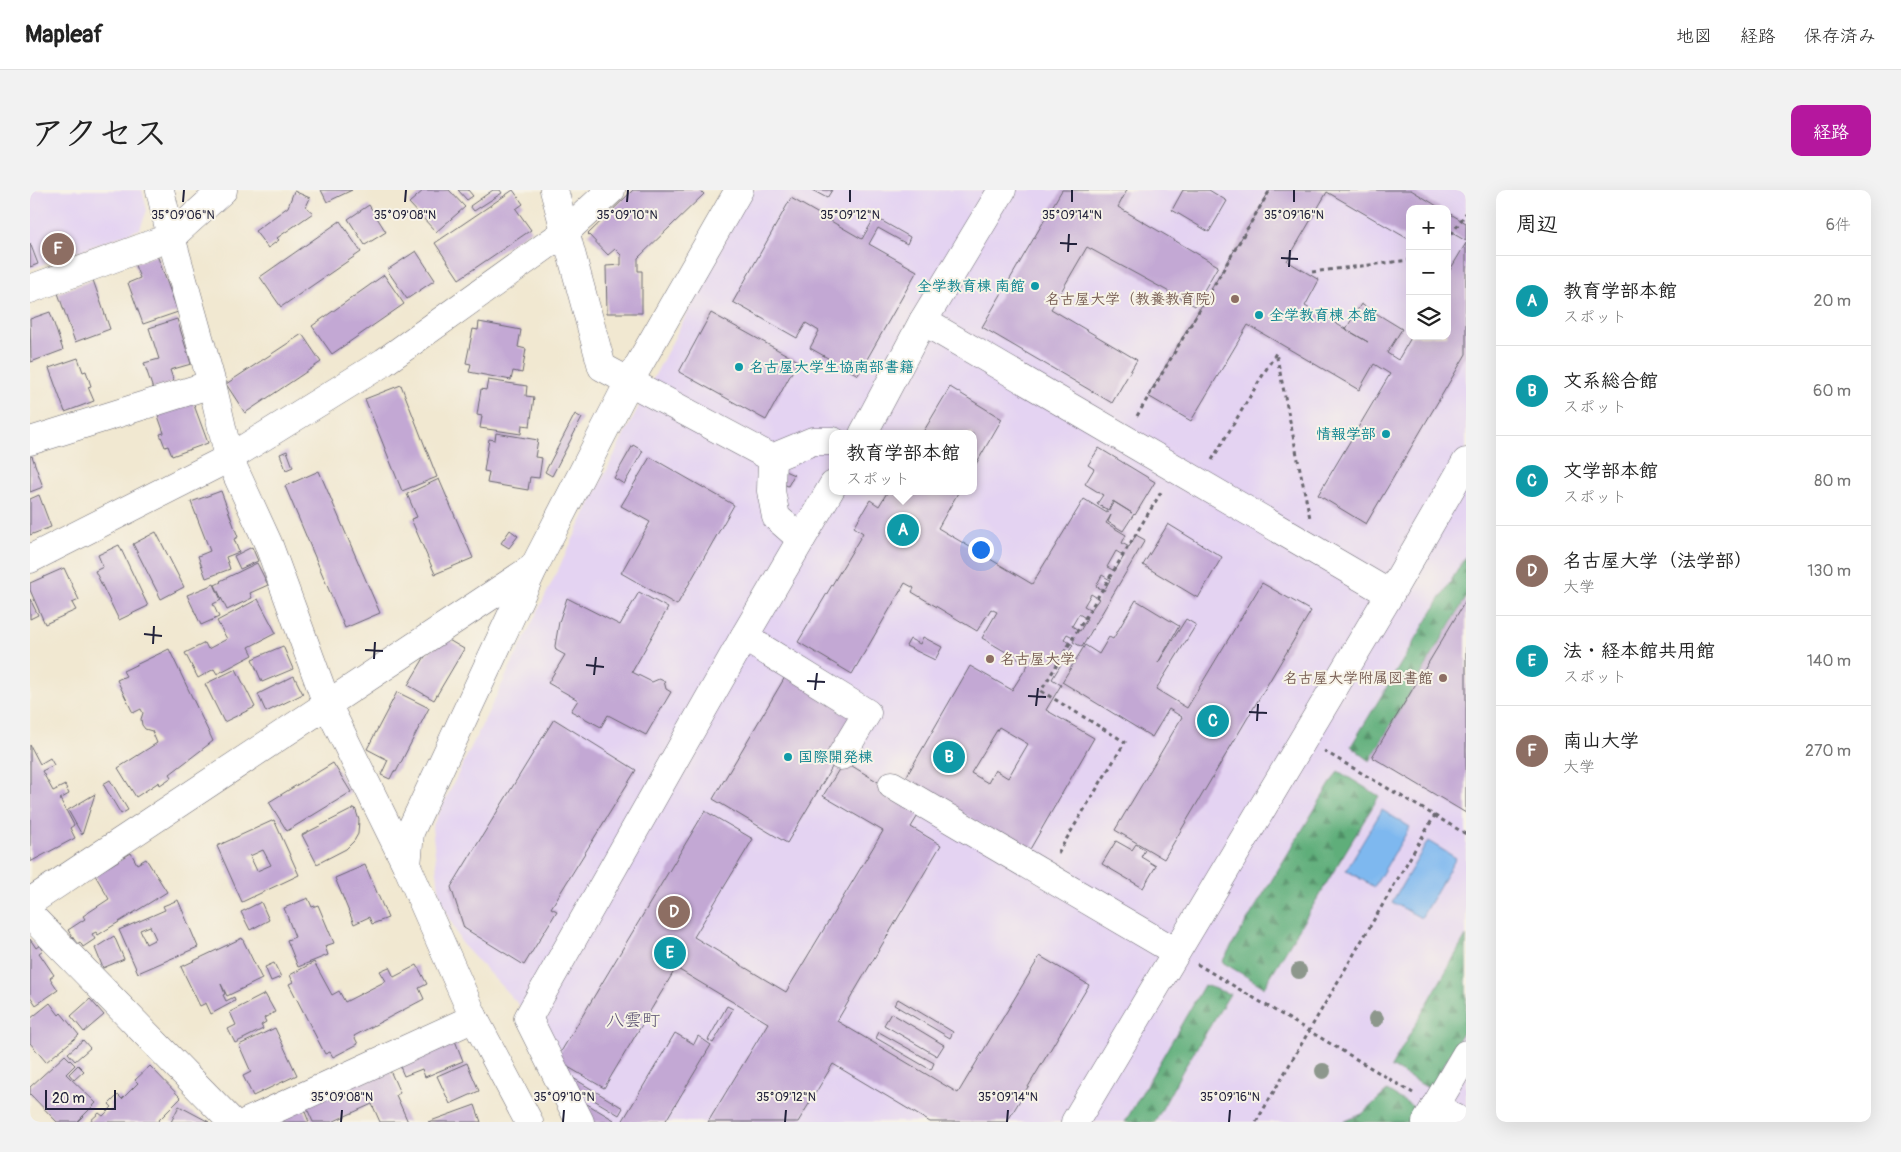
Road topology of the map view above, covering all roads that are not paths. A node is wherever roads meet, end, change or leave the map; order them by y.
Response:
1 (160, 190) edge
2 (223, 190) edge
3 (554, 190) edge
4 (610, 190) edge
5 (739, 190) edge
6 (1002, 190) edge
7 (565, 232) junction
8 (171, 237) junction
9 (30, 289) edge
10 (923, 321) junction
11 (629, 382) junction
12 (212, 384) junction
13 (865, 430) edge
14 (30, 441) edge
15 (829, 442) edge
16 (229, 458) junction
17 (772, 458) junction
18 (1466, 462) edge
19 (829, 492) edge
20 (801, 538) junction
21 (30, 558) edge
22 (534, 567) junction
23 (1390, 594) junction
24 (744, 637) junction
25 (327, 704) junction
26 (841, 756) dead end
27 (892, 785) dead end
28 (407, 866) junction
29 (30, 902) edge
30 (30, 915) edge
31 (1176, 952) junction
32 (474, 1018) junction
33 (1466, 1054) edge
34 (1430, 1114) edge
35 (232, 1122) edge
36 (247, 1122) edge
37 (529, 1122) edge
38 (580, 1122) edge
39 (1074, 1122) edge
40 (1462, 1122) edge

1 - 8 street
2 - 8 street
3 - 7 street
4 - 7 street
5 - 11 street
6 - 10 street
7 - 11 street
7 - 16 street
8 - 9 street
8 - 12 street
10 - 13 street
10 - 23 street
11 - 17 street
11 - 22 street
12 - 14 street
12 - 16 street
15 - 17 street
16 - 21 street
16 - 25 street
17 - 20 street
18 - 23 street
19 - 20 street
20 - 24 street
22 - 25 street
22 - 28 street
23 - 31 street
24 - 26 street
24 - 38 street
25 - 28 street
25 - 29 street
27 - 31 street
28 - 32 street
30 - 35 street
31 - 39 street
32 - 36 street
32 - 37 street
33 - 34 street
34 - 40 street

